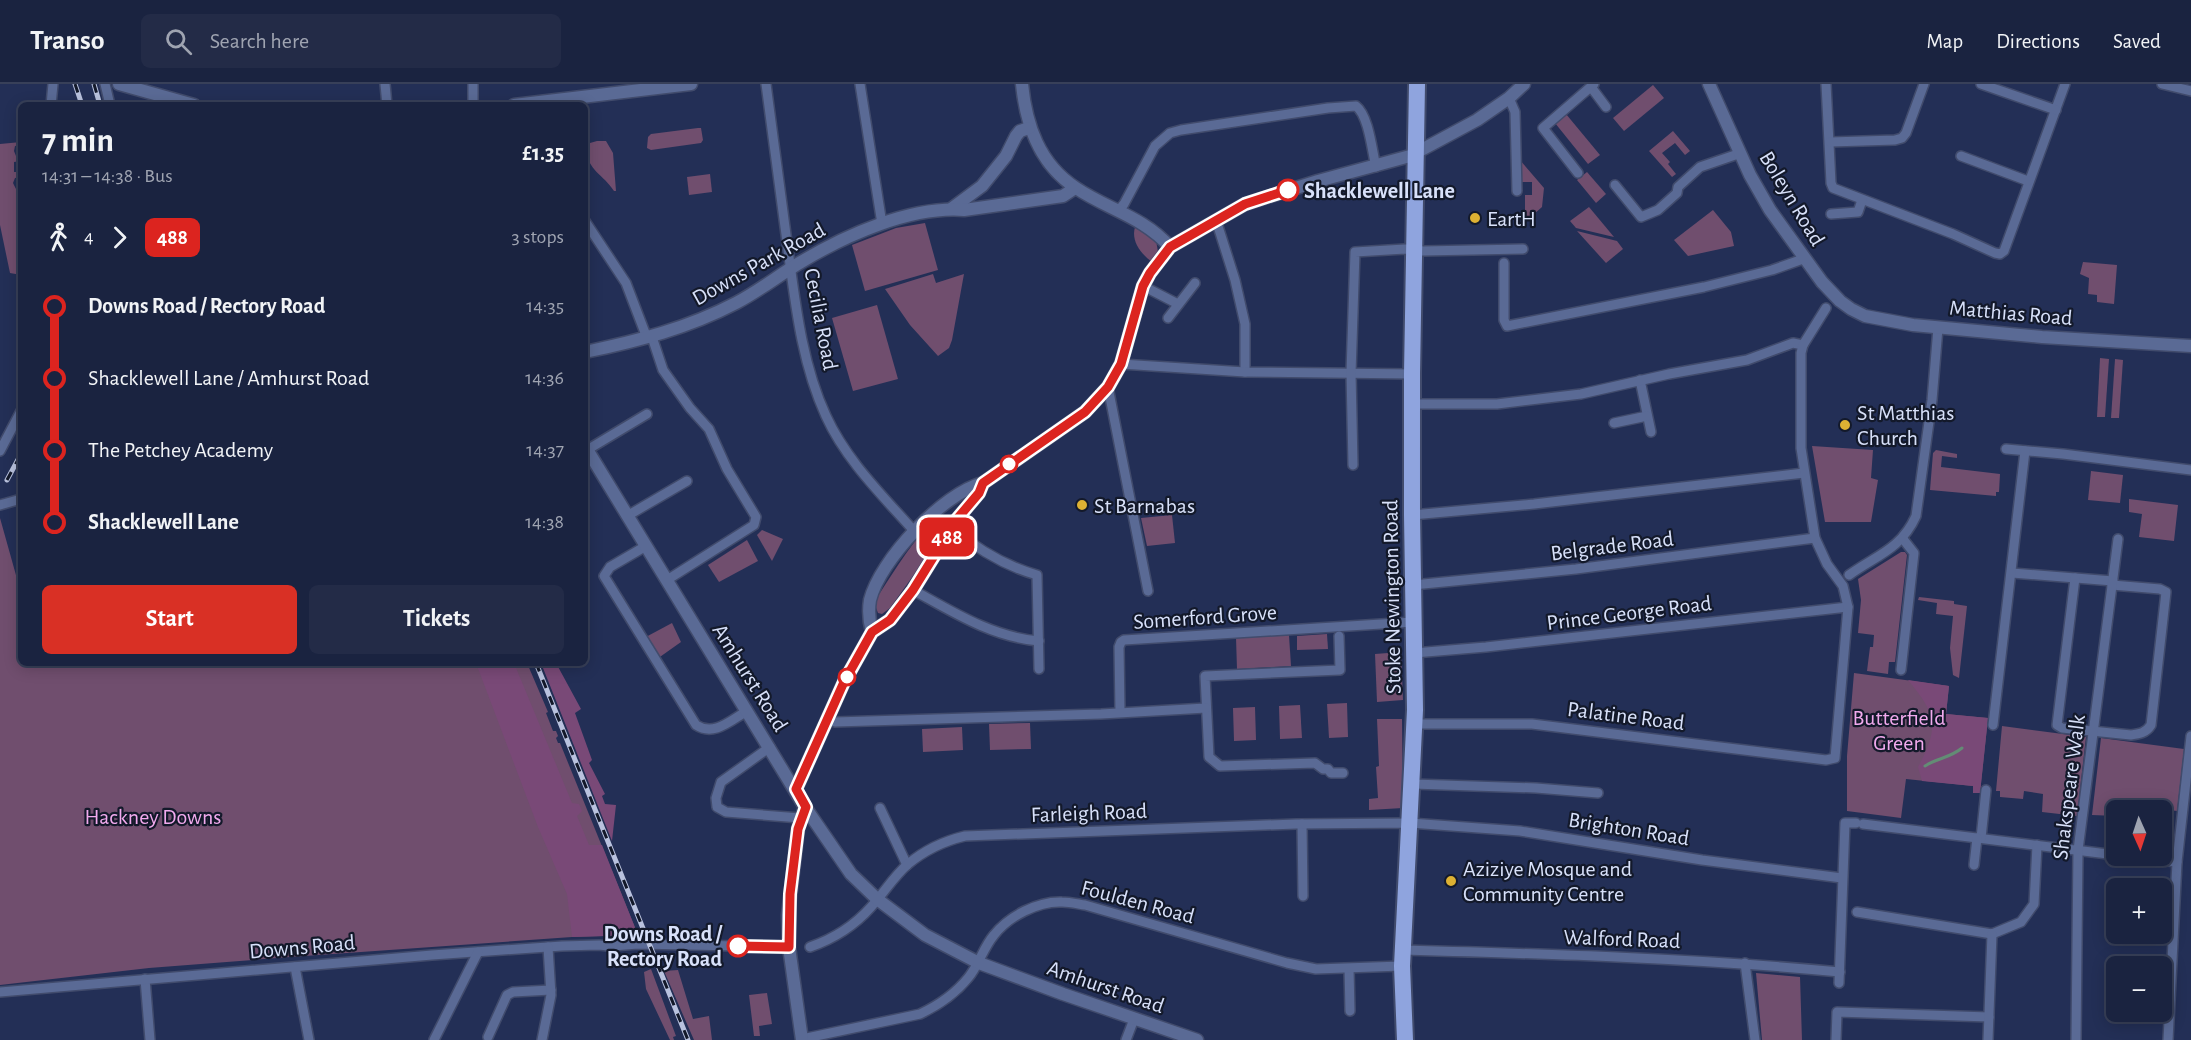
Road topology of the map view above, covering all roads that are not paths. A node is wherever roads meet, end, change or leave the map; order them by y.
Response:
1 (53, 84) edge
2 (105, 84) edge
3 (119, 84) edge
4 (386, 84) edge
5 (473, 84) edge
6 (691, 84) edge
7 (766, 84) edge
8 (860, 84) edge
9 (1022, 84) edge
10 (1418, 84) edge
11 (1524, 84) edge
12 (1708, 84) edge
13 (1826, 84) edge
14 (1924, 84) edge
15 (1981, 84) edge
16 (2065, 84) edge
17 (2162, 84) edge
18 (1593, 86) edge
19 (2191, 91) edge
20 (1509, 98) junction
21 (51, 102) edge
22 (109, 102) edge
23 (183, 102) edge
24 (387, 102) edge
25 (473, 102) edge
26 (544, 102) edge
27 (1606, 107) dead end
28 (2056, 110) junction
29 (1029, 128) junction
30 (1830, 142) junction
31 (1417, 152) junction
32 (1741, 153) junction
33 (1961, 156) dead end
34 (1376, 167) junction
35 (1578, 173) dead end
36 (2028, 181) junction
37 (1615, 185) dead end
38 (1076, 188) junction
39 (1518, 191) dead end
40 (973, 194) junction
41 (1862, 200) junction
42 (984, 207) junction
43 (951, 209) junction
44 (1119, 210) junction
45 (1831, 214) dead end
46 (1216, 220) junction
47 (882, 224) junction
48 (588, 225) edge
49 (1170, 247) junction
50 (1523, 249) dead end
51 (1414, 250) junction
52 (1504, 256) junction
53 (1803, 259) junction
54 (791, 269) junction
55 (1196, 283) dead end
56 (1143, 286) junction
57 (1835, 296) joint
58 (1178, 304) junction
59 (1826, 308) dead end
60 (1168, 318) dead end
61 (1938, 327) junction
62 (650, 337) junction
63 (1803, 345) junction
64 (2191, 346) edge
65 (588, 351) edge
66 (1121, 364) junction
67 (1245, 372) junction
68 (1351, 374) junction
69 (1412, 374) junction
70 (1640, 380) junction
71 (1108, 387) junction
72 (1412, 404) junction
73 (647, 414) dead end
74 (1647, 416) junction
75 (18, 417) edge
76 (1614, 423) dead end
77 (1651, 432) dead end
78 (588, 447) edge
79 (2006, 449) dead end
80 (588, 451) edge
81 (2025, 451) junction
82 (0, 452) edge
83 (1353, 465) dead end
84 (2191, 470) edge
85 (1804, 473) junction
86 (687, 481) dead end
87 (983, 483) junction
88 (18, 500) edge
89 (0, 505) edge
90 (941, 506) junction
91 (1412, 515) junction
92 (627, 516) junction
93 (954, 525) junction
94 (914, 531) junction
95 (1815, 538) junction
96 (1903, 539) junction
97 (2118, 539) dead end
98 (646, 546) junction
99 (2012, 573) junction
100 (1849, 576) dead end
101 (2075, 578) junction
102 (667, 580) junction
103 (2113, 583) junction
104 (1413, 585) junction
105 (913, 590) junction
106 (1148, 591) dead end
107 (1848, 608) junction
108 (868, 611) junction
109 (890, 620) junction
110 (1413, 622) junction
111 (872, 632) junction
112 (1339, 636) dead end
113 (1039, 641) junction
114 (1414, 653) junction
115 (1040, 669) dead end
116 (1901, 670) dead end
117 (1206, 708) junction
118 (747, 711) junction
119 (1120, 712) junction
120 (827, 720) junction
121 (2005, 721) dead end
122 (1415, 723) junction
123 (2094, 731) junction
124 (2191, 736) edge
125 (770, 747) junction
126 (1343, 773) dead end
127 (1413, 784) junction
128 (796, 789) junction
129 (1986, 790) dead end
130 (1598, 793) dead end
131 (880, 808) dead end
132 (803, 812) junction
133 (1410, 823) junction
134 (1302, 824) junction
135 (1979, 838) junction
136 (2037, 845) junction
137 (2078, 850) junction
138 (2106, 854) edge
139 (2172, 861) edge
140 (2177, 862) junction
141 (907, 865) junction
142 (1974, 865) dead end
143 (1842, 878) junction
144 (1303, 896) dead end
145 (877, 899) junction
146 (1857, 912) dead end
147 (1992, 934) junction
148 (548, 947) junction
149 (789, 947) junction
150 (810, 947) dead end
151 (478, 952) junction
152 (1402, 958) junction
153 (979, 963) junction
154 (1745, 963) junction
155 (295, 967) junction
156 (1349, 969) junction
157 (1840, 972) junction
158 (145, 979) junction
159 (1839, 983) dead end
160 (551, 990) junction
161 (0, 992) edge
162 (1350, 1011) dead end
163 (1989, 1017) junction
164 (1134, 1019) junction
165 (488, 1037) dead end
166 (802, 1039) edge
167 (150, 1040) edge
168 (309, 1040) edge
169 (434, 1040) edge
170 (542, 1040) edge
171 (1125, 1040) edge
172 (1197, 1040) edge
173 (1405, 1040) edge
174 (1744, 1040) edge
175 (1755, 1040) edge
176 (1836, 1040) edge
177 (1988, 1040) edge
178 (2076, 1040) edge
179 (2168, 1040) edge

1 - 21 street
2 - 22 street
3 - 23 street
4 - 24 street
5 - 25 street
6 - 26 street
7 - 54 street, Cecilia Road
8 - 47 street
9 - 29 street
10 - 31 highway, Stoke Newington Road
11 - 20 street
12 - 32 street, Boleyn Road
13 - 30 street
14 - 30 street
15 - 28 street
16 - 28 street
17 - 19 street
18 - 27 street
18 - 35 street
20 - 31 street
20 - 39 street
28 - 36 street
29 - 38 street
29 - 40 street, Downs Park Road
30 - 41 street
31 - 34 street
31 - 51 highway, Stoke Newington Road
32 - 37 street
32 - 53 street, Boleyn Road
33 - 36 street
34 - 44 street
34 - 46 street
36 - 41 street
38 - 42 street, Downs Park Road
38 - 44 street
40 - 42 street
40 - 43 street, Downs Park Road
41 - 45 street
42 - 43 street, Downs Park Road
43 - 47 street, Downs Park Road
44 - 49 street
46 - 49 street
46 - 67 street
47 - 54 street, Downs Park Road
48 - 62 street
49 - 56 street
50 - 52 street
51 - 52 street
51 - 68 street
51 - 69 highway, Stoke Newington Road
52 - 53 street
53 - 57 street, Boleyn Road
54 - 62 street, Downs Park Road
54 - 94 street, Cecilia Road
55 - 58 street
56 - 58 street
56 - 66 street
57 - 61 street, Matthias Road
58 - 60 street
59 - 63 street
61 - 64 street, Matthias Road
61 - 96 street
62 - 65 street, Downs Park Road
62 - 102 street
63 - 70 street
63 - 85 street
66 - 67 street
66 - 71 street
67 - 68 street
68 - 69 street
68 - 83 street
69 - 72 highway, Stoke Newington Road
70 - 72 street
70 - 74 street
71 - 87 street
71 - 106 street
72 - 91 highway, Stoke Newington Road
73 - 78 street
74 - 76 street
74 - 77 street
75 - 82 street
79 - 81 street
80 - 92 street, Amhurst Road
81 - 84 street
81 - 99 street
85 - 91 street
85 - 95 street
86 - 92 street
87 - 90 street
87 - 93 street
88 - 89 street
90 - 93 street
90 - 94 street
91 - 104 highway, Stoke Newington Road
92 - 98 street, Amhurst Road
93 - 105 street
93 - 113 street
94 - 108 street
95 - 104 street, Belgrade Road
95 - 107 street
96 - 100 street
96 - 116 street
97 - 103 street, Shakspeare Walk
98 - 102 street, Amhurst Road
98 - 118 street
99 - 101 street
99 - 121 street
101 - 103 street
101 - 123 street
102 - 118 street, Amhurst Road
103 - 123 street, Shakspeare Walk
103 - 123 street
104 - 110 highway, Stoke Newington Road
105 - 109 street
105 - 113 street
107 - 114 street, Prince George Road
107 - 122 street, Palatine Road
108 - 109 street
108 - 111 street
109 - 111 street
110 - 114 highway, Stoke Newington Road
110 - 119 street, Somerford Grove
111 - 120 street
112 - 117 street
113 - 115 street
114 - 122 highway, Stoke Newington Road
117 - 119 street
117 - 126 street
118 - 125 street, Amhurst Road
119 - 120 street
120 - 128 street
122 - 127 highway, Stoke Newington Road
123 - 137 street, Shakspeare Walk
124 - 140 street
125 - 128 street, Amhurst Road
125 - 132 street
127 - 130 street
127 - 133 highway, Stoke Newington Road
128 - 132 street, Amhurst Road
129 - 135 street
131 - 141 street
132 - 145 street, Amhurst Road
132 - 149 street
133 - 134 street, Farleigh Road
133 - 143 street, Brighton Road
133 - 152 highway, Stoke Newington Road
134 - 141 street, Farleigh Road
134 - 144 street
135 - 136 street
135 - 142 street
135 - 143 street
136 - 137 street
136 - 147 street
137 - 138 street
137 - 178 street, Shakspeare Walk
139 - 140 street
140 - 179 street
141 - 145 street, Farleigh Road
143 - 157 street
145 - 150 street, Farleigh Road
145 - 153 street, Amhurst Road
146 - 147 street
147 - 163 street
148 - 149 street, Downs Road
148 - 151 street, Downs Road
148 - 160 street
149 - 166 street
151 - 155 street, Downs Road
151 - 169 street
152 - 154 street, Walford Road
152 - 156 street, Foulden Road
152 - 173 highway, Stoke Newington Road
153 - 156 street, Foulden Road
153 - 164 street, Amhurst Road
153 - 166 street, Foulden Road
154 - 157 street, Walford Road
154 - 175 street
155 - 158 street, Downs Road
155 - 168 street
156 - 162 street
157 - 159 street
158 - 161 street, Downs Road
158 - 167 street
160 - 165 street
160 - 170 street
163 - 176 street
163 - 177 street
164 - 171 street
164 - 172 street, Amhurst Road
174 - 175 street

